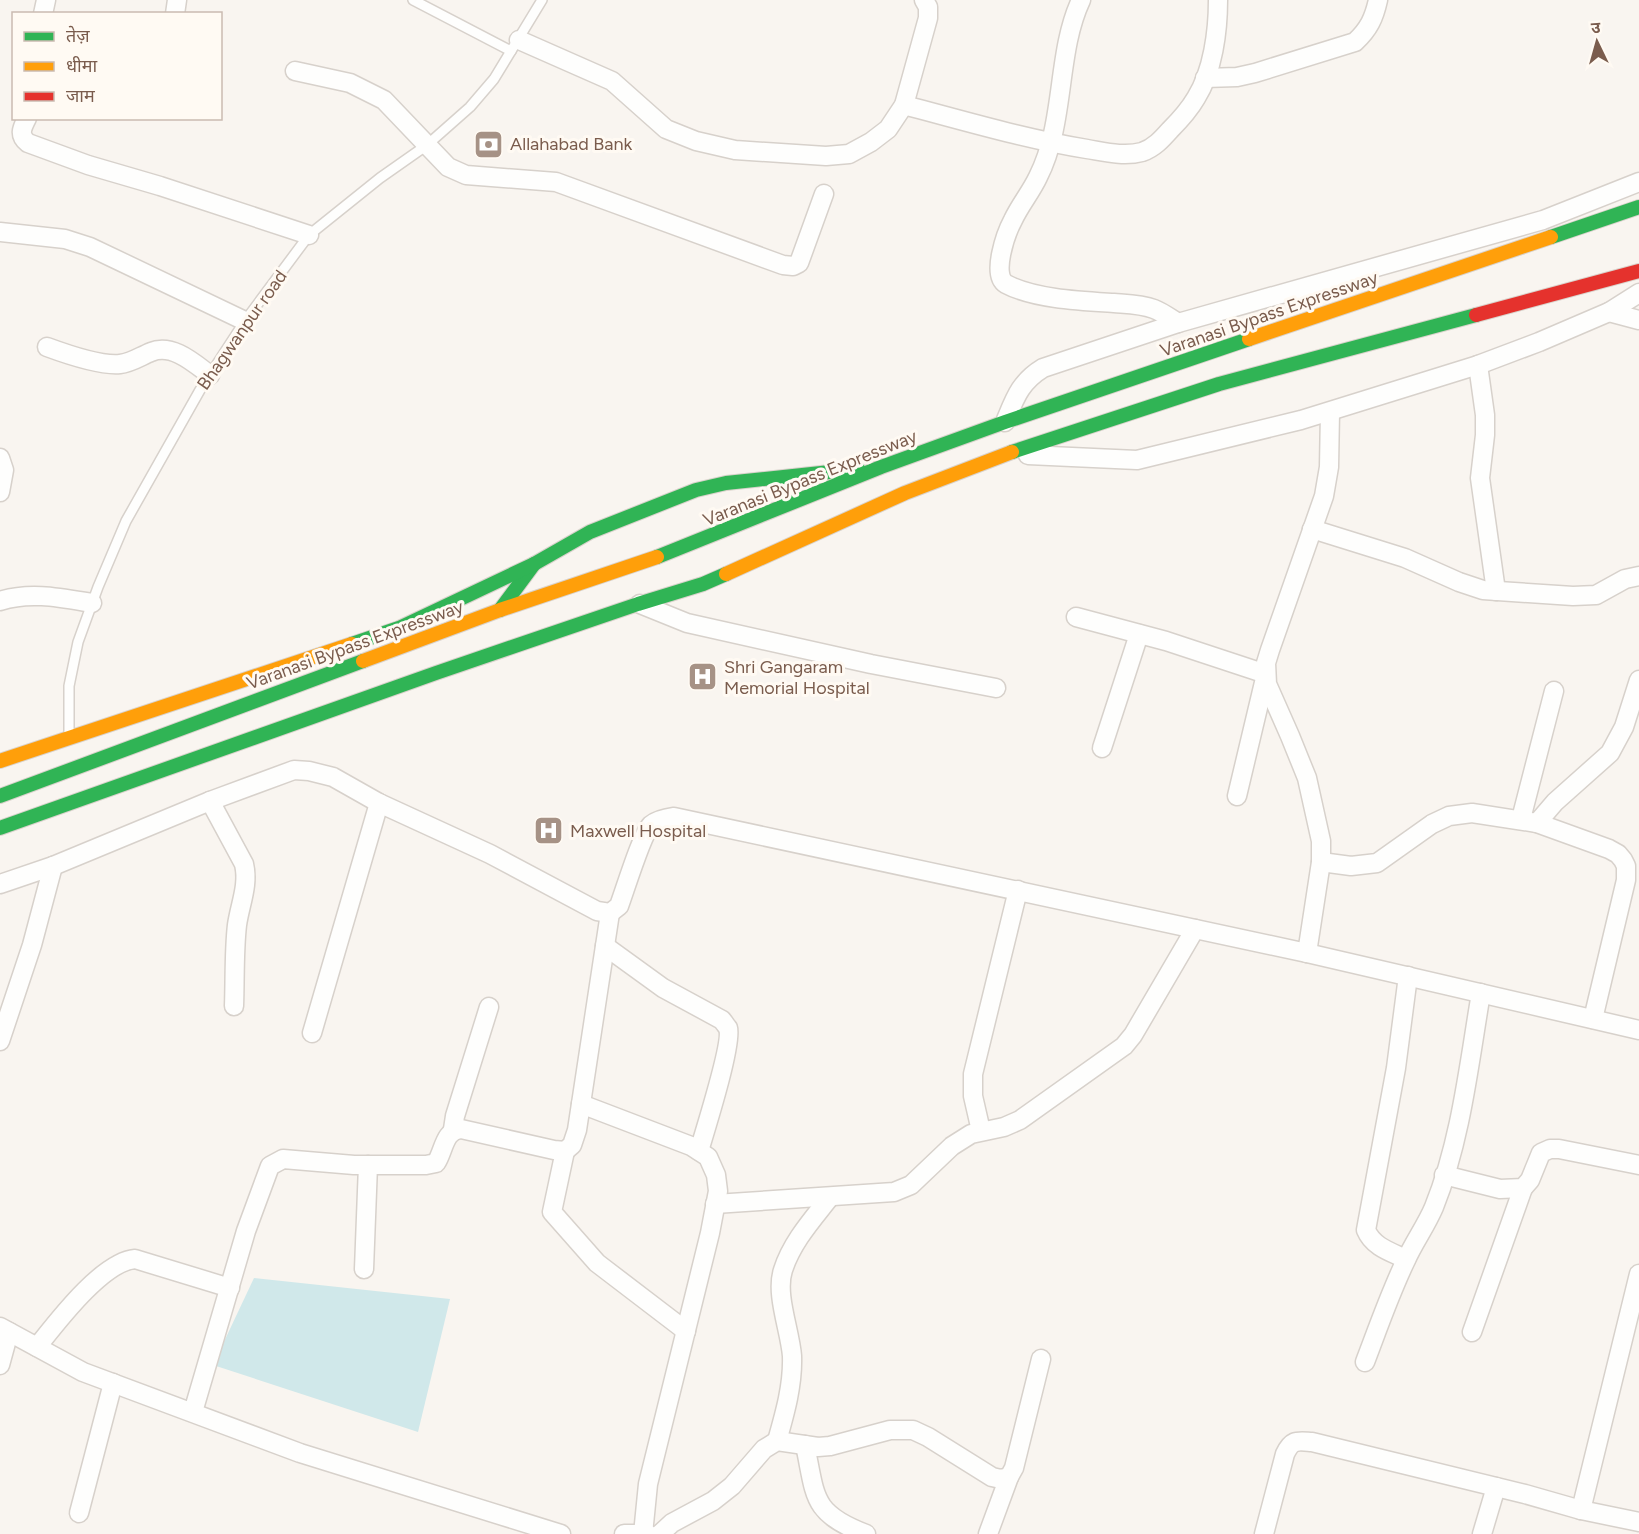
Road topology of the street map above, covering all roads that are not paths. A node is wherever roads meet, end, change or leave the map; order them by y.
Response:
1 (412, 0) edge
2 (542, 0) edge
3 (924, 0) edge
4 (1081, 0) edge
5 (1218, 0) edge
6 (1378, 0) edge
7 (515, 46) junction
8 (295, 71) dead end
9 (1205, 78) junction
10 (904, 105) junction
11 (26, 120) edge
12 (1052, 143) junction
13 (427, 145) junction
14 (1639, 182) edge
15 (824, 194) dead end
16 (1639, 207) edge
17 (0, 232) edge
18 (309, 236) junction
19 (1639, 270) edge
20 (1639, 293) edge
21 (1609, 312) junction
22 (1639, 320) edge
23 (245, 321) junction
24 (1178, 323) junction
25 (47, 347) dead end
26 (1478, 365) junction
27 (210, 375) junction
28 (1330, 412) junction
29 (1005, 422) junction
30 (1006, 454) junction
31 (0, 458) edge
32 (881, 467) junction
33 (0, 492) edge
34 (1312, 529) junction
35 (534, 564) junction
36 (1639, 576) edge
37 (1496, 591) junction
38 (0, 601) edge
39 (92, 603) junction
40 (638, 604) junction
41 (500, 610) junction
42 (1076, 617) dead end
43 (1139, 634) junction
44 (1266, 674) junction
45 (1639, 680) edge
46 (996, 688) dead end
47 (1554, 691) dead end
48 (69, 739) junction
49 (1102, 748) dead end
50 (0, 761) edge
51 (0, 796) edge
52 (1238, 796) dead end
53 (210, 801) junction
54 (379, 803) junction
55 (1529, 821) junction
56 (0, 828) edge
57 (1321, 862) junction
58 (53, 866) junction
59 (0, 884) edge
60 (1018, 890) junction
61 (610, 913) junction
62 (1195, 929) junction
63 (605, 946) junction
64 (1307, 953) junction
65 (1408, 976) junction
66 (1481, 993) junction
67 (234, 1005) dead end
68 (489, 1007) dead end
69 (1593, 1019) junction
70 (1639, 1030) edge
71 (312, 1033) dead end
72 (0, 1041) edge
73 (581, 1104) junction
74 (453, 1129) junction
75 (981, 1131) junction
76 (566, 1151) junction
77 (699, 1151) junction
78 (368, 1165) junction
79 (1639, 1165) edge
80 (1444, 1175) junction
81 (1523, 1188) junction
82 (830, 1197) junction
83 (715, 1204) junction
84 (1406, 1259) junction
85 (364, 1269) dead end
86 (1639, 1274) edge
87 (230, 1287) junction
88 (5, 1329) edge
89 (686, 1331) junction
90 (1472, 1332) dead end
91 (1632, 1336) edge
92 (37, 1347) junction
93 (1041, 1359) dead end
94 (1365, 1362) dead end
95 (0, 1365) edge
96 (113, 1383) junction
97 (193, 1412) junction
98 (777, 1441) junction
99 (805, 1445) junction
100 (1009, 1477) junction
101 (1496, 1487) junction
102 (1581, 1510) junction
103 (79, 1513) dead end
104 (1639, 1522) edge
105 (561, 1534) edge
106 (624, 1534) edge
107 (649, 1534) edge
108 (866, 1534) edge
109 (988, 1534) edge
110 (1264, 1534) edge
111 (1482, 1534) edge

1 - 7 lane
2 - 7 lane, Bhagwanpur road
3 - 10 street
4 - 12 street
5 - 9 street
6 - 9 street
7 - 10 street
7 - 13 lane, Bhagwanpur road
8 - 13 street
9 - 12 street
10 - 12 street
11 - 18 street
12 - 24 street
13 - 15 street
13 - 18 lane, Bhagwanpur road
14 - 24 street
16 - 29 main road, Varanasi Bypass Expressway
17 - 23 street
18 - 23 lane, Bhagwanpur road
19 - 30 main road
20 - 21 street
21 - 22 street
21 - 26 street
23 - 27 lane, Bhagwanpur road
24 - 29 street
25 - 27 street
26 - 28 street
26 - 37 street
27 - 39 lane, Bhagwanpur road
28 - 30 street
28 - 34 street
29 - 32 main road, Varanasi Bypass Expressway
30 - 40 main road
31 - 33 street
32 - 35 main road
32 - 41 main road, Varanasi Bypass Expressway
34 - 37 street
34 - 44 street
35 - 41 main road
35 - 48 main road
36 - 37 street
38 - 39 street
39 - 48 lane, Bhagwanpur road
40 - 46 street
40 - 56 main road
41 - 51 main road, Varanasi Bypass Expressway
42 - 43 street
43 - 44 street
43 - 49 street
44 - 52 street
44 - 57 street
45 - 55 street
47 - 55 street
48 - 50 main road
53 - 54 street
53 - 58 street
53 - 67 street
54 - 61 street
54 - 71 street
55 - 57 street
55 - 69 street
57 - 64 street
58 - 59 street
58 - 72 street
60 - 61 street
60 - 62 street
60 - 75 street
61 - 63 street
62 - 64 street
62 - 75 street
63 - 73 street
63 - 77 street
64 - 65 street
65 - 66 street
65 - 84 street
66 - 69 street
66 - 80 street
68 - 74 street
69 - 70 street
73 - 76 street
73 - 77 street
74 - 76 street
74 - 78 street
75 - 82 street
76 - 89 street
77 - 83 street
78 - 85 street
78 - 87 street
79 - 81 street
80 - 81 street
80 - 84 street
81 - 90 street
82 - 83 street
82 - 98 street
83 - 89 street
84 - 94 street
86 - 91 street
87 - 92 street
87 - 97 street
88 - 92 street
88 - 95 street
89 - 107 street
91 - 102 street
92 - 96 street
93 - 100 street
96 - 97 street
96 - 103 street
97 - 105 street
98 - 99 street
98 - 107 street
99 - 100 street
99 - 108 street
100 - 109 street
101 - 102 street
101 - 110 street
101 - 111 street
102 - 104 street
106 - 107 street

